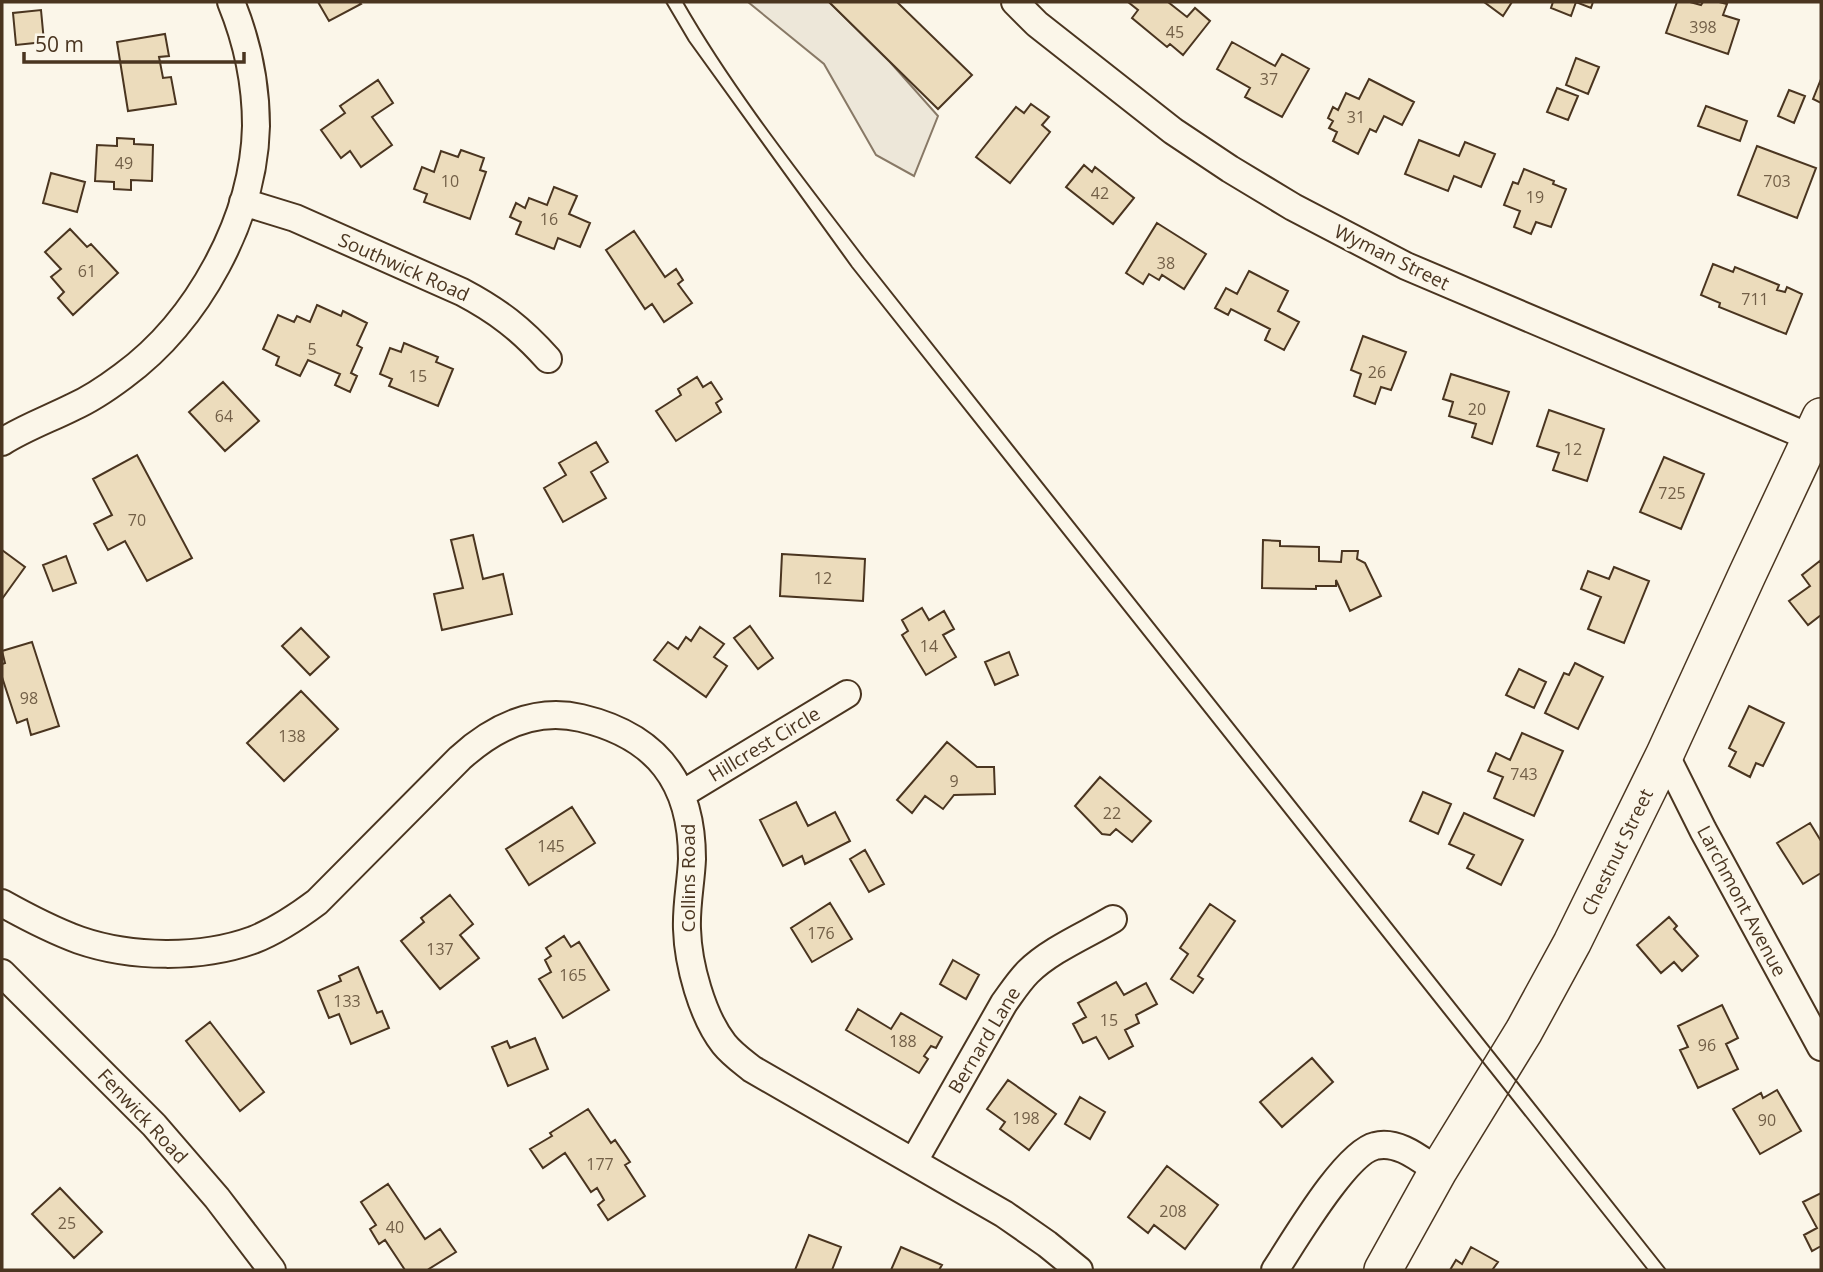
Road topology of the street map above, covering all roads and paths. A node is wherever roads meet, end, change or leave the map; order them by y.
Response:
1 (231, 2) edge
2 (1015, 2) edge
3 (243, 202) junction
4 (548, 359) dead end
5 (1818, 432) edge
6 (2, 442) edge
7 (847, 694) dead end
8 (1665, 754) junction
9 (682, 793) junction
10 (2, 903) edge
11 (1113, 919) dead end
12 (2, 973) edge
13 (1821, 1047) edge
14 (914, 1161) junction
15 (1438, 1171) junction
16 (272, 1270) edge
17 (1080, 1270) edge
18 (1275, 1270) edge
19 (1383, 1270) edge

1 - 3 street
2 - 5 street, Wyman Street
3 - 4 street, Southwick Road
3 - 6 street
5 - 8 main road, Chestnut Street
7 - 9 street, Hillcrest Circle
8 - 13 street, Larchmont Avenue
8 - 15 main road, Chestnut Street
9 - 10 street, Collins Road
9 - 14 street, Collins Road
11 - 14 street, Bernard Lane
12 - 16 street, Fenwick Road
14 - 17 street, Collins Road
15 - 18 street
15 - 19 main road, Chestnut Street

